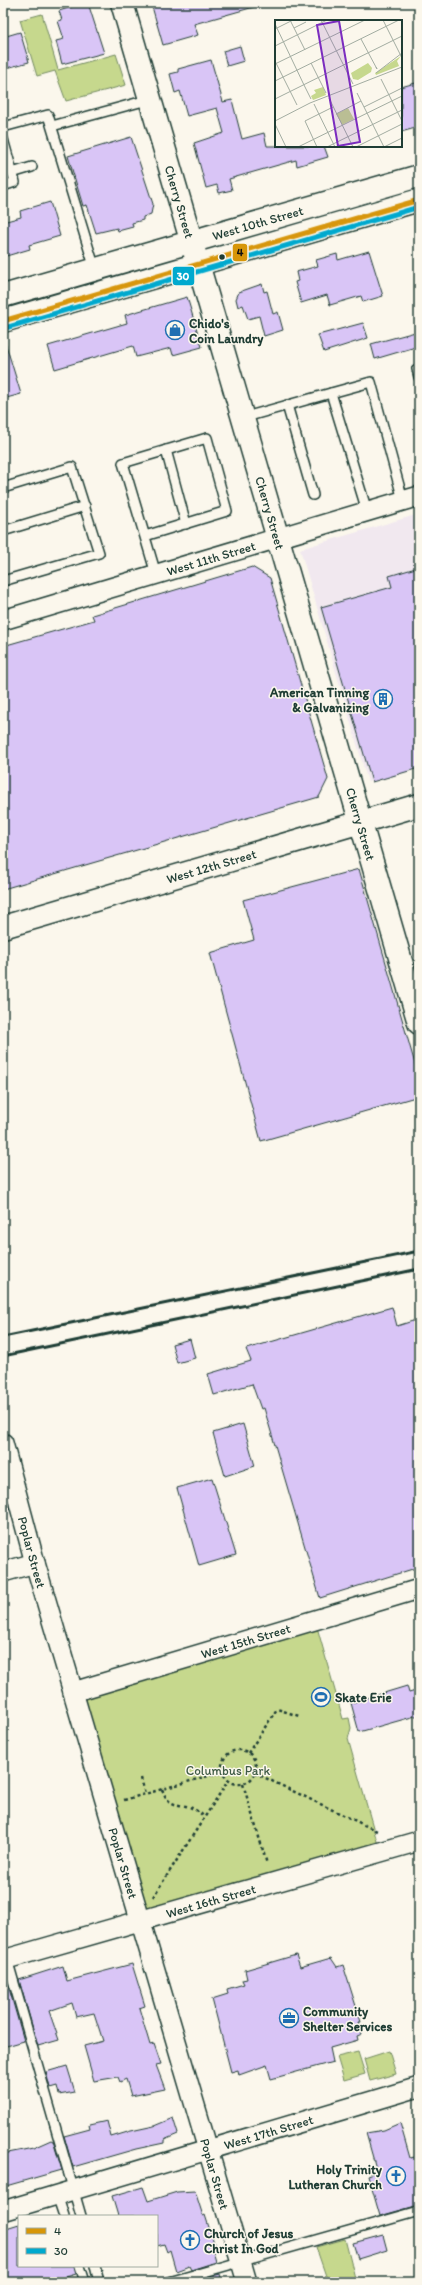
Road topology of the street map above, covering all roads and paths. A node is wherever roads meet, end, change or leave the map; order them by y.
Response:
1 (122, 3) edge
2 (151, 99) junction
3 (52, 126) junction
4 (3, 127) edge
5 (3, 139) edge
6 (32, 167) dead end
7 (12, 173) junction
8 (419, 176) edge
9 (3, 186) edge
10 (419, 200) edge
11 (190, 242) junction
12 (197, 264) junction
13 (95, 269) junction
14 (3, 296) edge
15 (3, 321) edge
16 (419, 368) edge
17 (419, 377) edge
18 (331, 393) junction
19 (287, 405) junction
20 (242, 418) junction
21 (166, 450) junction
22 (3, 488) edge
23 (313, 496) dead end
24 (411, 498) edge
25 (85, 506) junction
26 (367, 511) junction
27 (186, 524) junction
28 (3, 531) edge
29 (145, 536) junction
30 (278, 537) junction
31 (156, 574) junction
32 (3, 581) edge
33 (3, 620) edge
34 (419, 805) edge
35 (360, 822) junction
36 (3, 927) edge
37 (419, 1023) edge
38 (3, 1443) edge
39 (35, 1563) junction
40 (3, 1572) edge
41 (419, 1589) edge
42 (73, 1692) junction
43 (299, 1716) dead end
44 (248, 1753) junction
45 (222, 1772) junction
46 (255, 1773) junction
47 (141, 1778) dead end
48 (228, 1781) junction
49 (244, 1784) junction
50 (162, 1789) junction
51 (145, 1794) junction
52 (124, 1800) dead end
53 (205, 1817) junction
54 (379, 1832) dead end
55 (419, 1841) edge
56 (267, 1864) dead end
57 (153, 1897) dead end
58 (140, 1920) junction
59 (5, 1959) edge
60 (419, 2087) edge
61 (208, 2150) junction
62 (66, 2192) junction
63 (3, 2211) edge
64 (419, 2211) edge
65 (64, 2215) edge
66 (80, 2215) edge
67 (241, 2262) junction
68 (80, 2267) edge
69 (95, 2267) edge
70 (85, 2282) edge
71 (99, 2282) edge
72 (169, 2282) edge
73 (246, 2282) edge

1 - 2 street, Cherry Street
2 - 3 lane
2 - 11 street, Cherry Street
3 - 4 lane
3 - 13 lane
5 - 7 lane
6 - 7 lane
7 - 9 lane
8 - 11 street, West 10th Street
10 - 12 street, West 10th Street
11 - 12 street, Cherry Street
11 - 13 street, West 10th Street
12 - 15 street, West 10th Street
12 - 20 street, Cherry Street
13 - 14 street, West 10th Street
16 - 17 lane
18 - 19 lane
18 - 24 lane
18 - 26 lane
19 - 20 lane
19 - 23 lane
20 - 30 street, Cherry Street
21 - 27 lane
21 - 27 lane
21 - 29 lane
22 - 25 lane
24 - 26 street, West 11th Street
25 - 28 lane
25 - 32 lane
26 - 30 street, West 11th Street
27 - 29 lane
29 - 31 lane
30 - 31 street, West 11th Street
30 - 35 street, Cherry Street
31 - 33 street, West 11th Street
34 - 35 street, West 12th Street
35 - 36 street, West 12th Street
35 - 37 street, Cherry Street
38 - 39 street, Poplar Street
39 - 40 street
39 - 42 street, Poplar Street
41 - 42 street, West 15th Street
42 - 58 street, Poplar Street
43 - 44 path
44 - 45 path
44 - 46 path
45 - 48 path
45 - 50 path
46 - 49 path
46 - 54 path
47 - 51 path
48 - 49 path
48 - 53 path
49 - 56 path
50 - 51 path
50 - 53 path
51 - 52 path
53 - 57 path
55 - 58 street, West 16th Street
58 - 59 street, West 16th Street
58 - 61 street, Poplar Street
59 - 62 lane
60 - 61 street, West 17th Street
61 - 62 street, West 17th Street
61 - 67 street, Poplar Street
62 - 63 street, West 17th Street
62 - 65 lane
62 - 66 lane
64 - 67 lane
67 - 72 lane
67 - 73 street, Poplar Street
68 - 70 lane
69 - 71 lane

